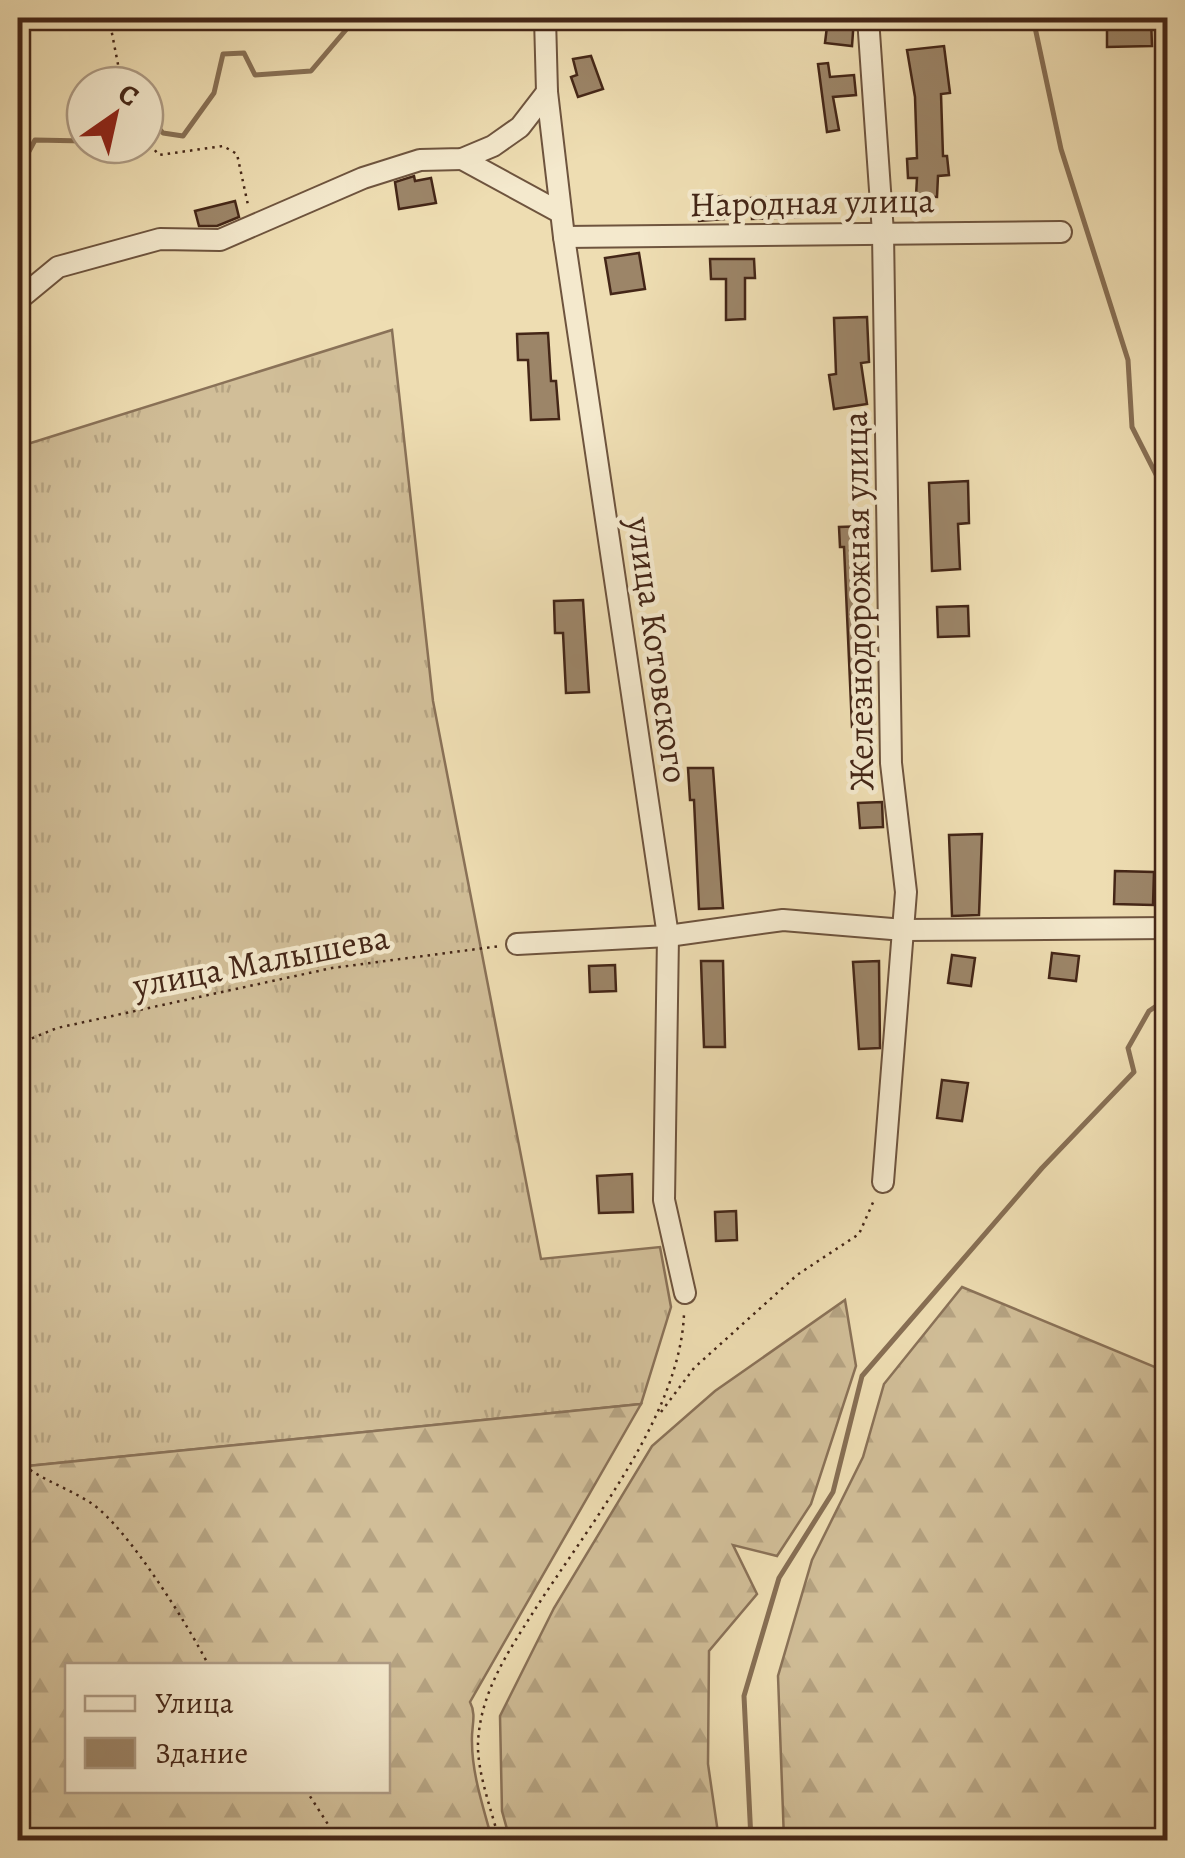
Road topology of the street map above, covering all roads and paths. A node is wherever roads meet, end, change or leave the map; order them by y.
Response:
1 (110, 18) edge
2 (545, 18) edge
3 (868, 18) edge
4 (118, 65) edge
5 (547, 92) junction
6 (165, 153) edge
7 (462, 159) junction
8 (561, 214) junction
9 (253, 225) junction
10 (1061, 232) dead end
11 (883, 234) junction
12 (564, 237) junction
13 (18, 300) edge
14 (1168, 928) edge
15 (904, 930) junction
16 (668, 936) junction
17 (517, 944) joint
18 (18, 1044) edge
19 (883, 1182) joint
20 (685, 1293) joint
21 (657, 1417) junction
22 (18, 1461) edge
23 (207, 1663) edge
24 (308, 1793) edge
25 (338, 1840) edge
26 (500, 1840) edge

1 - 4 path
2 - 5 street, улица Котовского
3 - 11 street, Железнодорожная улица
5 - 7 street
5 - 8 street, улица Котовского
6 - 9 path
7 - 8 street
7 - 9 street
8 - 12 street, улица Котовского
9 - 13 street
10 - 11 street, Народная улица
11 - 12 street, Народная улица
11 - 15 street, Железнодорожная улица
12 - 16 street, улица Котовского
14 - 15 street
15 - 16 street
15 - 19 street, Железнодорожная улица
16 - 17 street
16 - 20 street, улица Котовского
17 - 18 path, улица Малышева
19 - 21 path
20 - 21 path
21 - 26 path
22 - 23 path
24 - 25 path

